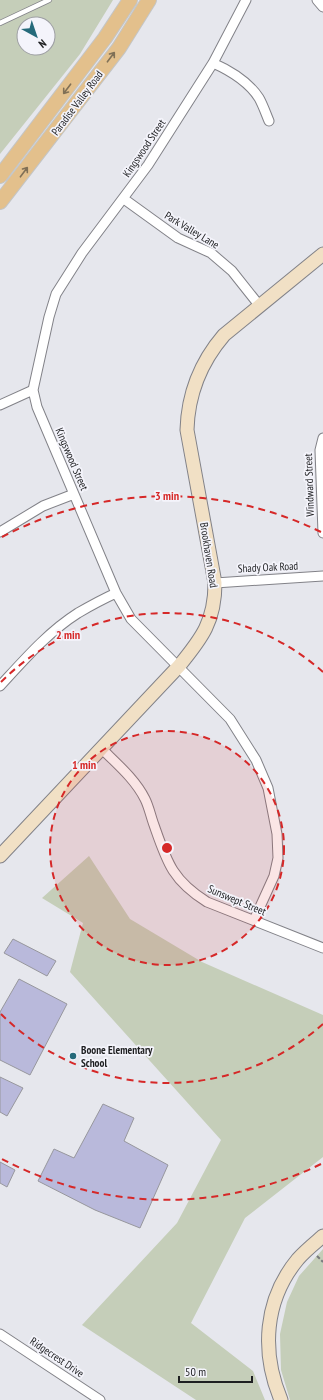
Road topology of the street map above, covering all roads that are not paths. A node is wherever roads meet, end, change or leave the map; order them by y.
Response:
1 (49, 0) edge
2 (130, 0) edge
3 (149, 0) edge
4 (246, 0) edge
5 (317, 0) edge
6 (323, 7) edge
7 (0, 23) edge
8 (214, 63) junction
9 (269, 121) dead end
10 (0, 176) edge
11 (124, 199) junction
12 (0, 202) edge
13 (323, 254) edge
14 (259, 305) junction
15 (33, 390) junction
16 (0, 405) edge
17 (323, 438) edge
18 (74, 494) junction
19 (322, 503) edge
20 (0, 532) edge
21 (323, 533) edge
22 (323, 576) edge
23 (215, 583) junction
24 (116, 593) junction
25 (179, 666) junction
26 (0, 686) edge
27 (101, 748) junction
28 (0, 856) edge
29 (254, 920) junction
30 (323, 948) edge
31 (323, 1236) edge
32 (0, 1334) edge
33 (100, 1400) edge
34 (282, 1400) edge

1 - 7 lane
2 -> 10 main road, Paradise Valley Road
12 -> 3 main road, Paradise Valley Road
4 - 8 street, Kingswood Street
5 - 6 street
8 - 9 street
8 - 11 street, Kingswood Street
11 - 14 street, Park Valley Lane
11 - 15 street, Kingswood Street
13 - 14 street, Brookhaven Road
14 - 23 street, Brookhaven Road
15 - 16 street
15 - 18 street, Kingswood Street
17 - 19 street, Windward Street
18 - 20 street
18 - 24 street, Kingswood Street
19 - 21 street, Windward Street
22 - 23 street, Shady Oak Road
23 - 25 street, Brookhaven Road
24 - 25 street, Kingswood Street
24 - 26 street
25 - 27 street, Brookhaven Road
25 - 29 street, Kingswood Street
27 - 28 street, Brookhaven Road
27 - 29 street, Sunswept Street
29 - 30 street, Sunswept Street
31 - 34 street
32 - 33 street, Ridgecrest Drive

